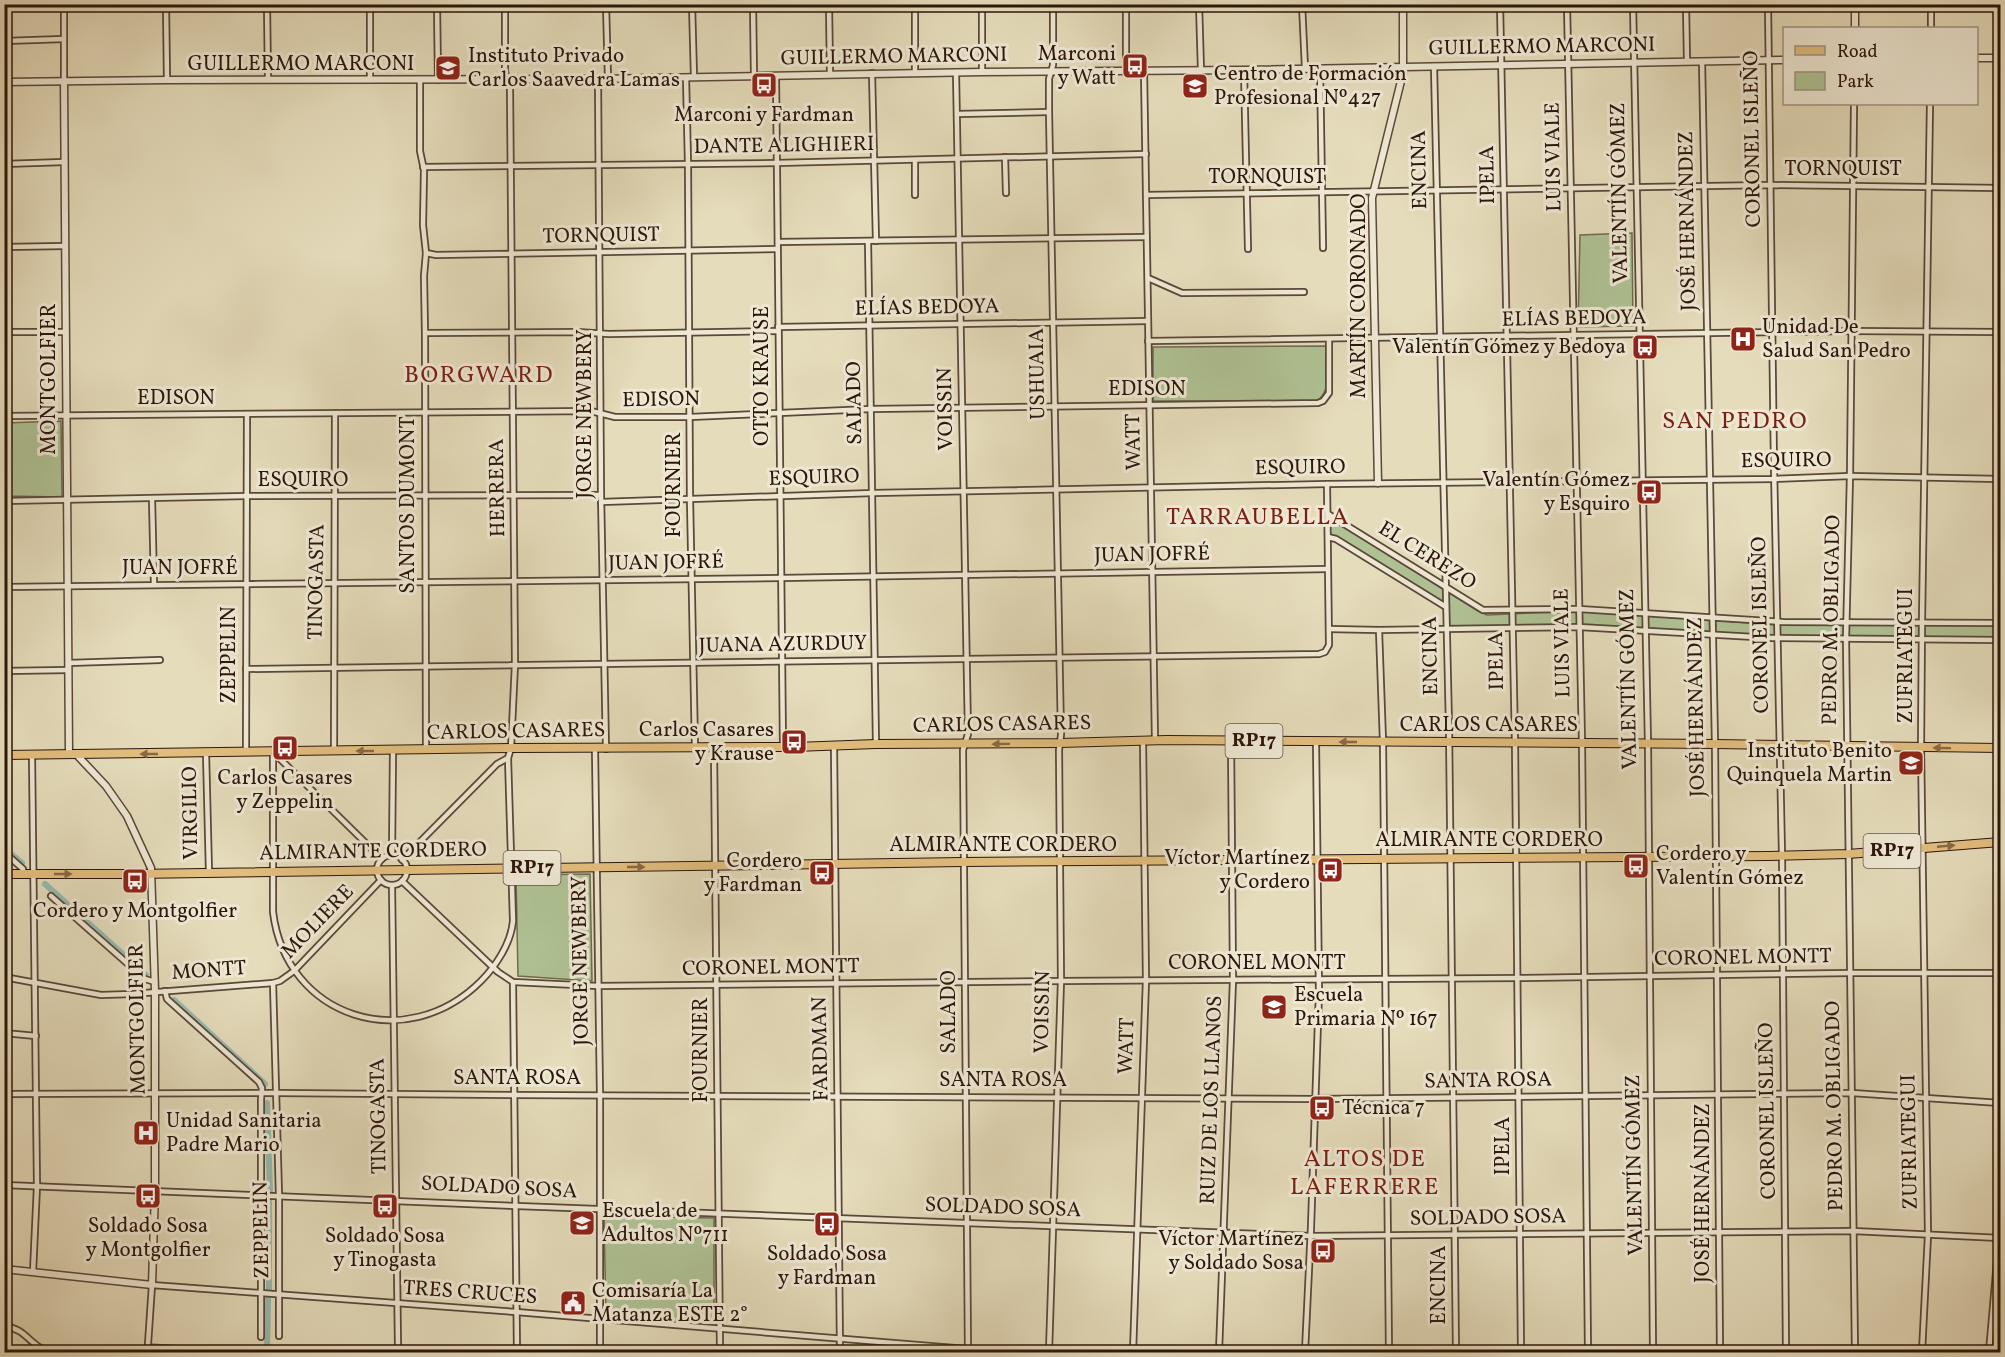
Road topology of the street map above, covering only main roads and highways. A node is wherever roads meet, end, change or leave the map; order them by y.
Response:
1 (2001, 748) edge
2 (4, 755) edge
3 (2001, 842) edge
4 (4, 874) edge

1 -> 2 main road, CARLOS CASARES / RP17
4 -> 3 main road, ALMIRANTE CORDERO / RP17

